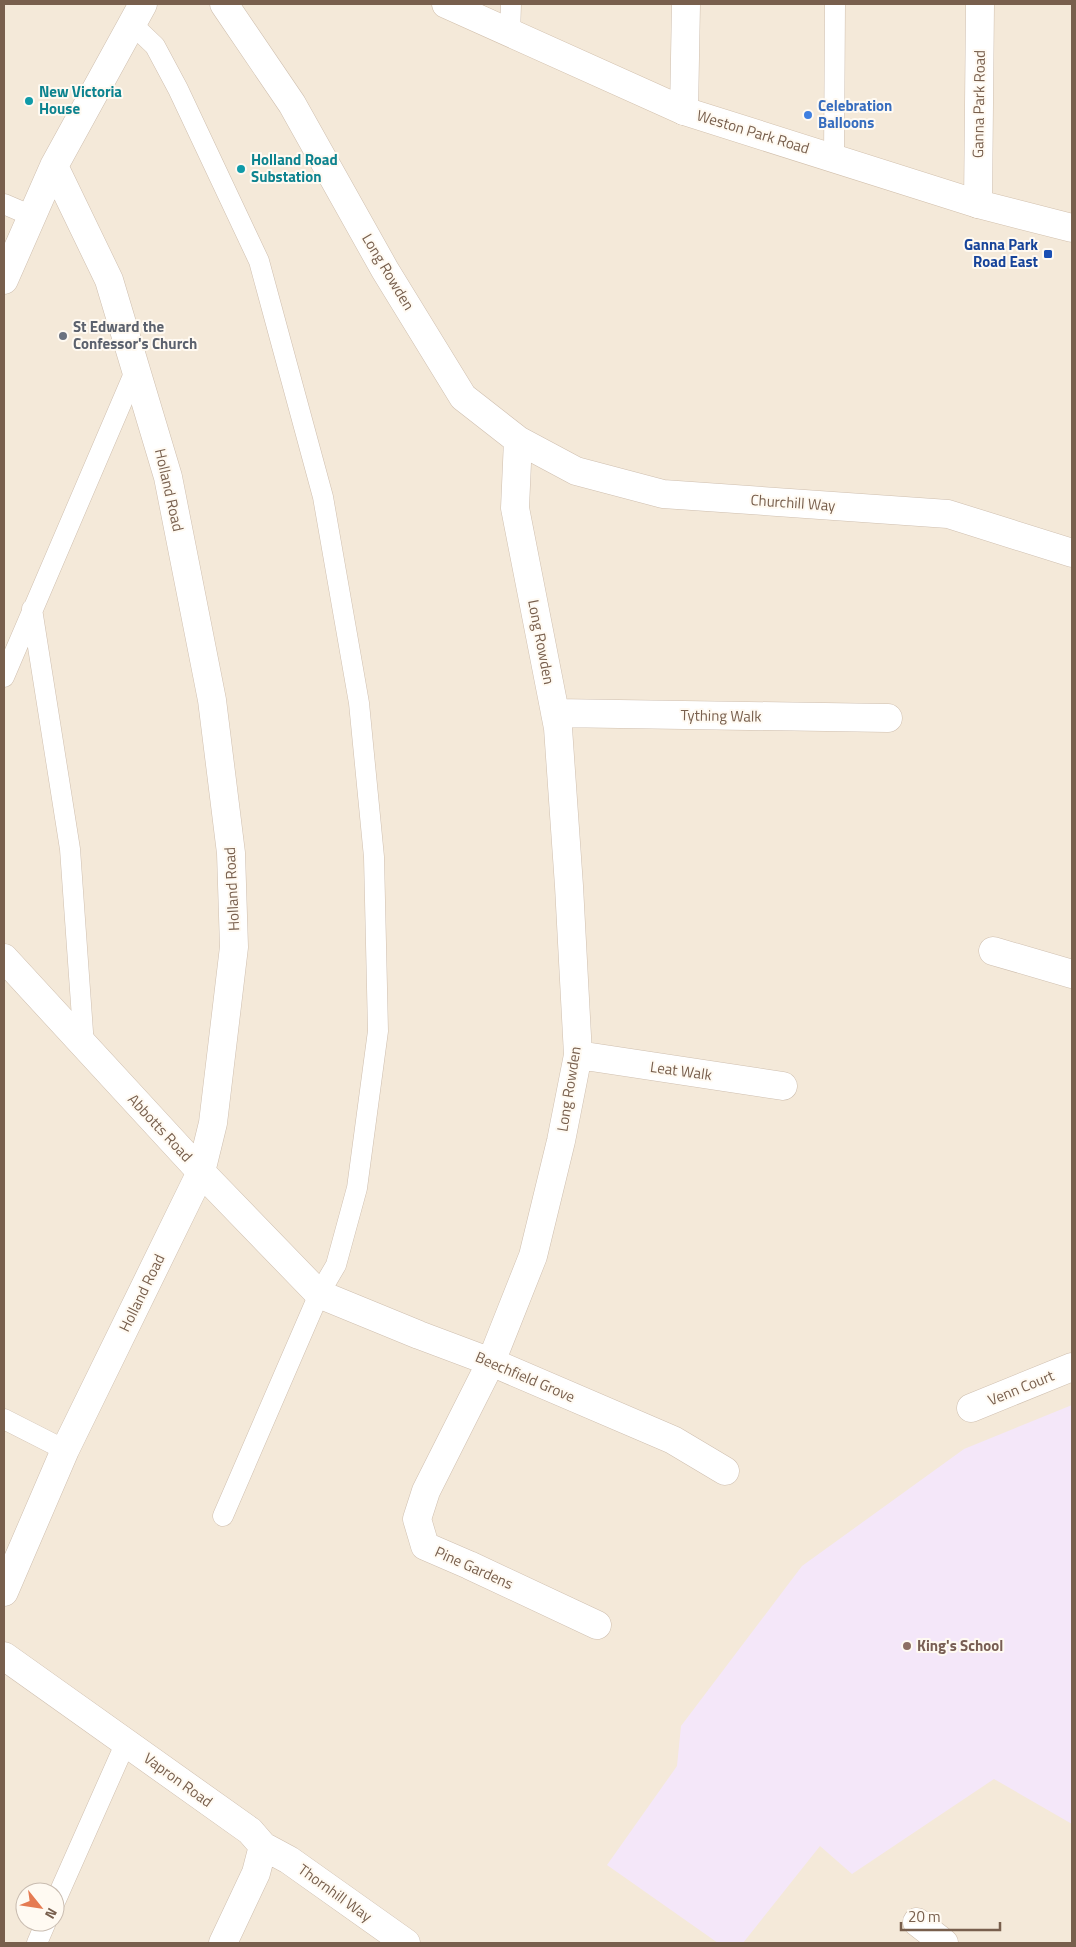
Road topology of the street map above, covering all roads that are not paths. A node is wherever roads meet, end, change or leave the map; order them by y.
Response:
1 (224, 4) edge
2 (446, 4) edge
3 (511, 4) edge
4 (686, 4) edge
5 (835, 4) edge
6 (980, 4) edge
7 (138, 14) edge
8 (510, 34) junction
9 (684, 111) junction
10 (834, 157) junction
11 (54, 166) junction
12 (4, 204) edge
13 (978, 204) junction
14 (32, 216) junction
15 (1072, 228) edge
16 (4, 280) edge
17 (136, 369) junction
18 (518, 440) junction
19 (1072, 553) edge
20 (32, 609) junction
21 (4, 676) edge
22 (554, 714) junction
23 (888, 718) dead end
24 (993, 951) dead end
25 (7, 971) edge
26 (1072, 974) edge
27 (84, 1046) junction
28 (578, 1055) junction
29 (783, 1086) dead end
30 (201, 1172) junction
31 (319, 1294) junction
32 (491, 1362) junction
33 (1072, 1367) edge
34 (970, 1408) dead end
35 (4, 1419) edge
36 (65, 1450) junction
37 (725, 1471) dead end
38 (223, 1516) dead end
39 (4, 1592) edge
40 (597, 1625) dead end
41 (4, 1656) edge
42 (126, 1742) junction
43 (263, 1846) junction
44 (64, 1882) edge
45 (917, 1922) dead end
46 (224, 1943) edge
47 (406, 1943) edge
48 (944, 1943) edge

1 - 18 street, Long Rowden
2 - 8 street, Weston Park Road
3 - 8 lane
4 - 9 street
5 - 10 lane
6 - 13 street, Ganna Park Road
7 - 11 street
7 - 31 lane
8 - 9 street, Weston Park Road
9 - 10 street, Weston Park Road
10 - 13 street, Weston Park Road
11 - 14 street
11 - 17 street, Holland Road
12 - 14 lane
13 - 15 street, Weston Park Road
14 - 16 street
17 - 20 lane
17 - 30 street, Holland Road
18 - 19 street, Churchill Way
18 - 22 street, Long Rowden
20 - 21 lane
20 - 27 lane
22 - 23 street, Tything Walk
22 - 28 street, Long Rowden
24 - 26 street
25 - 27 street, Abbotts Road
27 - 30 street, Abbotts Road
28 - 29 street, Leat Walk
28 - 32 street, Long Rowden
30 - 31 street, Abbotts Road
30 - 36 street, Holland Road
31 - 32 street, Beechfield Grove
31 - 38 lane
32 - 37 street, Beechfield Grove
32 - 40 street, Pine Gardens
33 - 34 street, Venn Court
35 - 36 lane
36 - 39 street, Holland Road
41 - 42 street, Vapron Road
42 - 43 street, Vapron Road
42 - 44 lane
43 - 46 street
43 - 47 street, Thornhill Way
45 - 48 street

